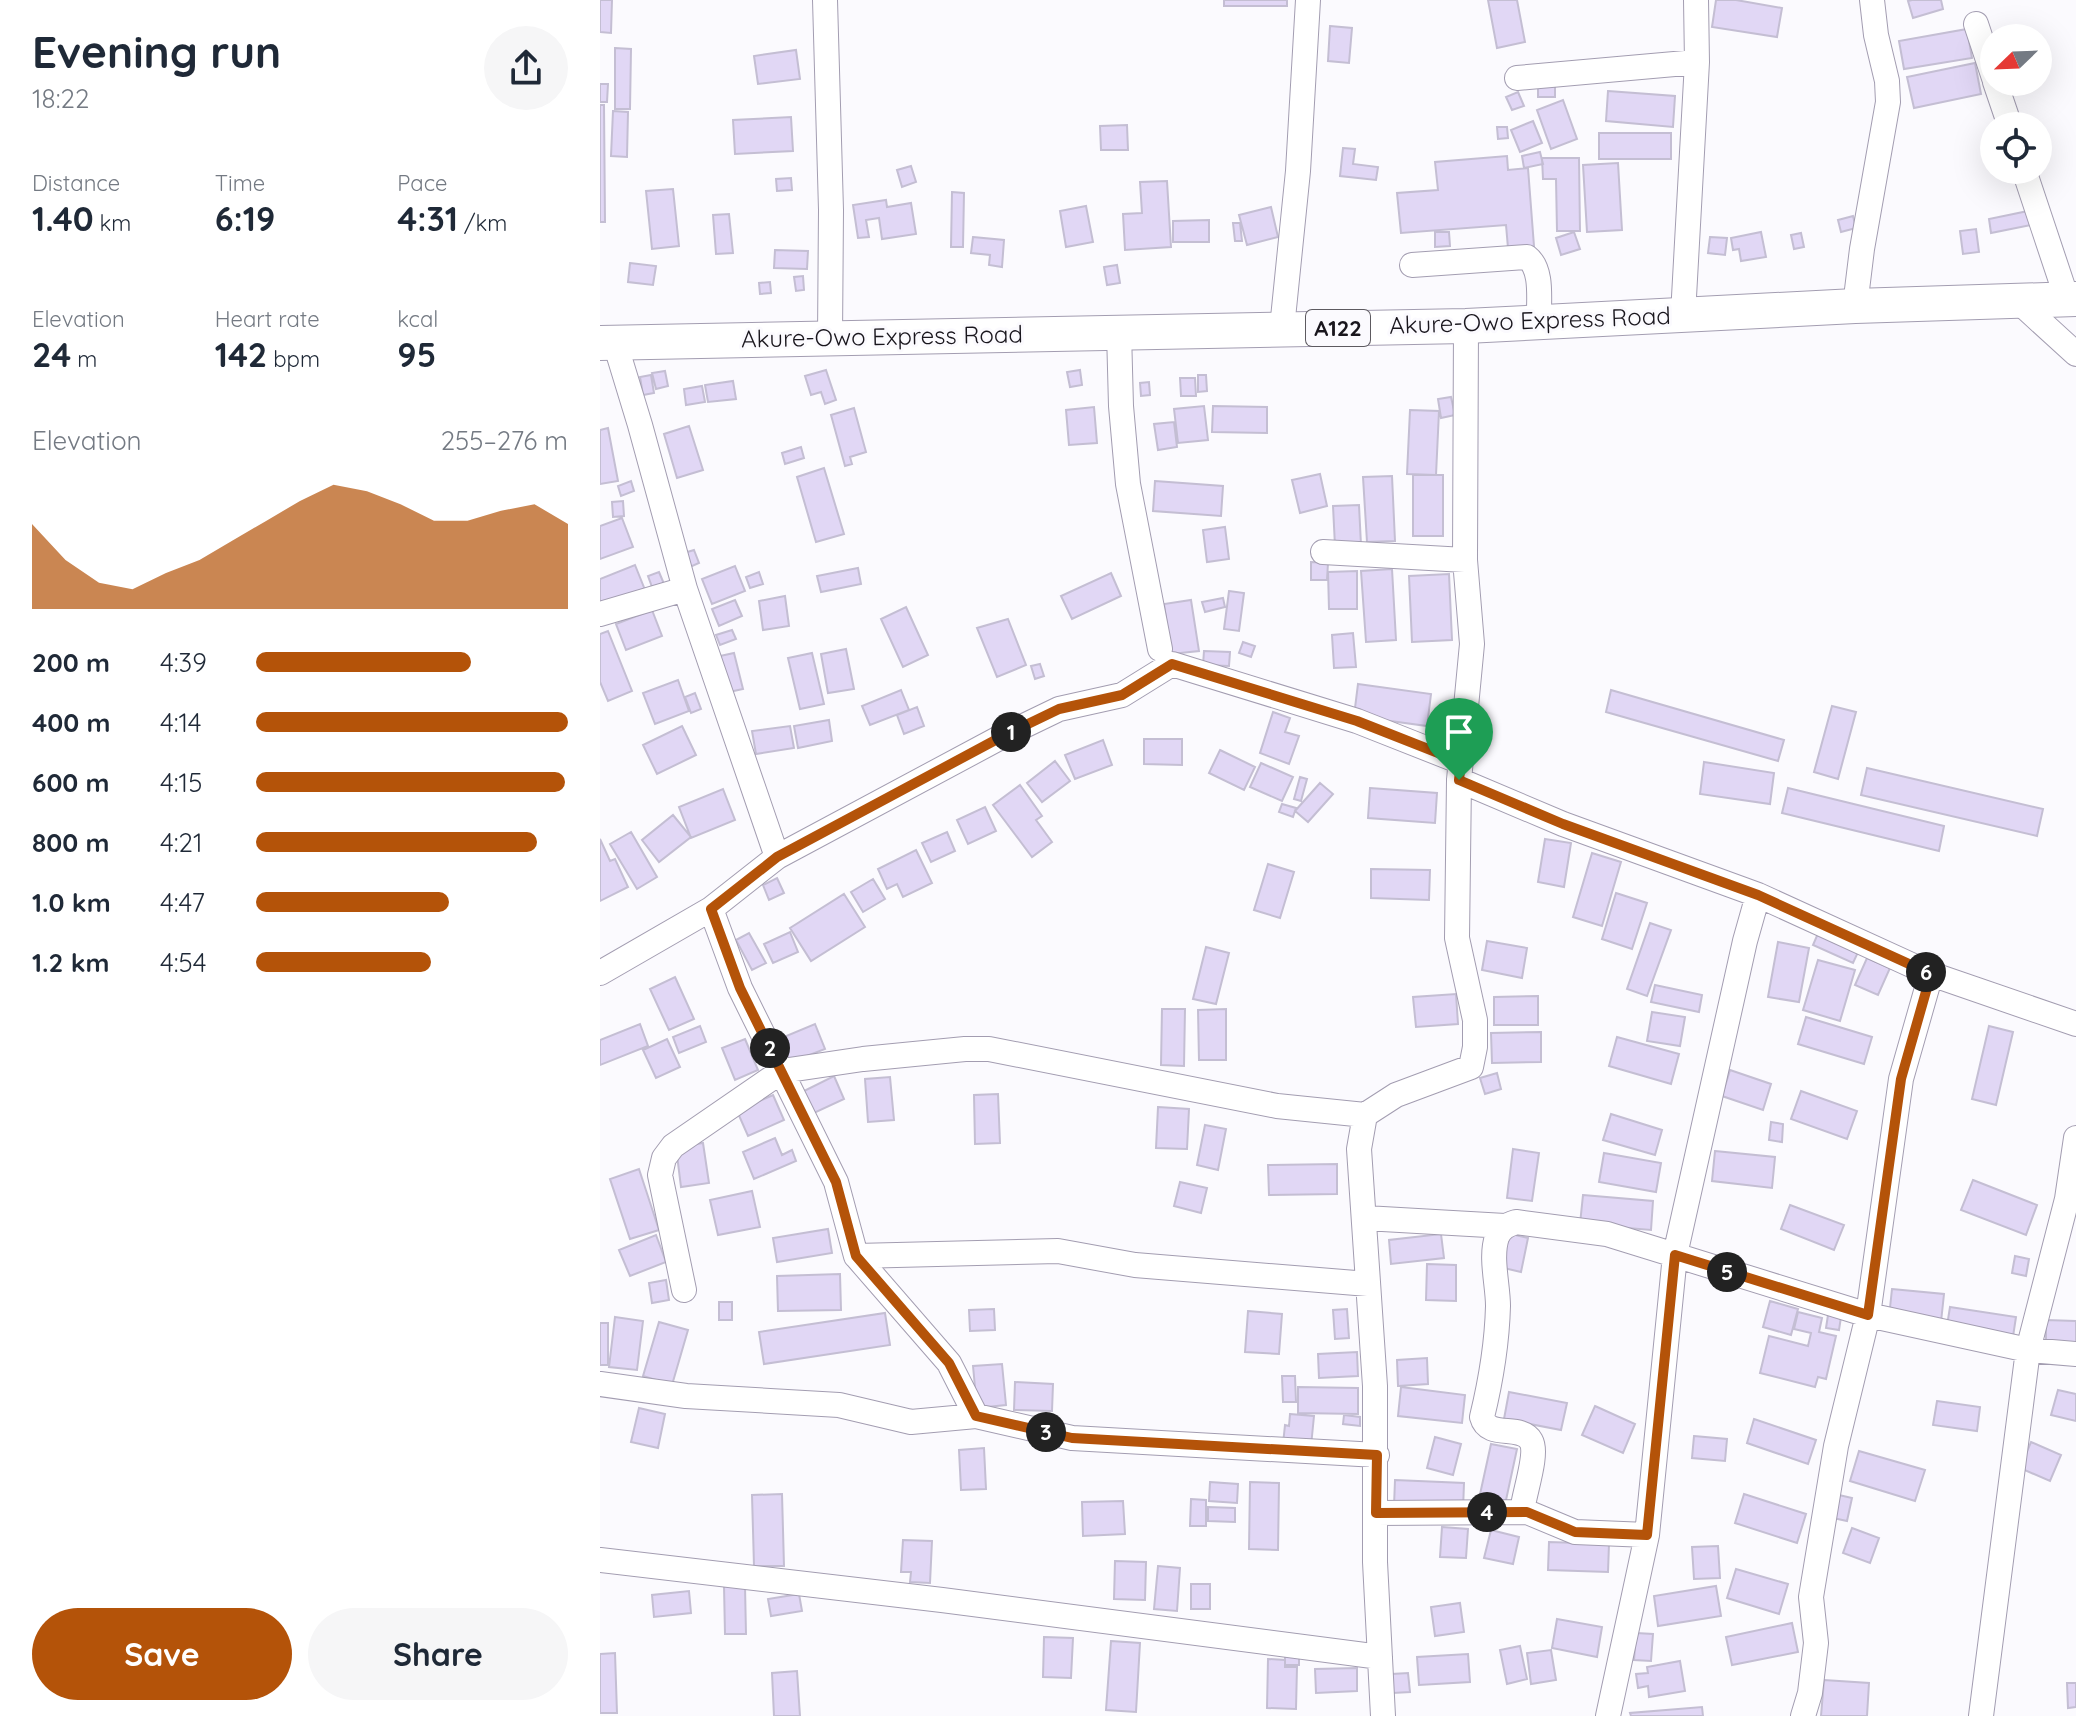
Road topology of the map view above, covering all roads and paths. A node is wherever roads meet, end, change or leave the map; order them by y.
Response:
1 (825, 0) edge
2 (1308, 0) edge
3 (1696, 0) edge
4 (1872, 0) edge
5 (1976, 24) dead end
6 (1980, 36) edge
7 (1697, 62) junction
8 (1517, 78) dead end
9 (2029, 184) edge
10 (1412, 265) dead end
11 (2071, 299) edge
12 (2018, 301) junction
13 (1855, 306) junction
14 (1683, 315) junction
15 (1539, 323) junction
16 (1466, 326) junction
17 (1282, 328) junction
18 (1119, 332) junction
19 (830, 338) junction
20 (607, 343) edge
21 (2076, 354) edge
22 (1323, 552) dead end
23 (1465, 560) junction
24 (685, 589) junction
25 (600, 614) edge
26 (1160, 649) dead end
27 (1460, 771) junction
28 (777, 857) junction
29 (1758, 895) junction
30 (711, 909) junction
31 (600, 973) edge
32 (1931, 974) junction
33 (2076, 1024) edge
34 (782, 1071) junction
35 (1365, 1115) junction
36 (2076, 1138) edge
37 (1365, 1218) junction
38 (1505, 1226) junction
39 (1675, 1255) junction
40 (856, 1256) junction
41 (1368, 1284) junction
42 (684, 1290) dead end
43 (1868, 1315) junction
44 (2028, 1350) junction
45 (2076, 1354) edge
46 (600, 1384) edge
47 (976, 1416) junction
48 (1377, 1455) junction
49 (1527, 1512) junction
50 (1376, 1513) junction
51 (1647, 1535) junction
52 (600, 1560) edge
53 (1380, 1657) junction
54 (1383, 1716) edge
55 (1608, 1716) edge
56 (1803, 1716) edge
57 (1981, 1716) edge

1 - 19 street
2 - 17 street
3 - 7 street
4 - 13 street
5 - 6 street
7 - 8 street
7 - 14 street
9 - 11 street
10 - 15 street
11 - 12 highway, Akure-Owo Express Road / A122
12 - 13 highway, Akure-Owo Express Road / A122
12 - 21 street
13 - 14 highway, Akure-Owo Express Road / A122
14 - 15 highway, Akure-Owo Express Road / A122
15 - 16 highway, Akure-Owo Express Road / A122
16 - 17 highway, Akure-Owo Express Road / A122
16 - 23 street
17 - 18 highway, Akure-Owo Express Road / A122
18 - 19 highway, Akure-Owo Express Road / A122
18 - 26 street
19 - 20 highway, Akure-Owo Express Road / A122
20 - 24 street
22 - 23 street
23 - 27 street
24 - 25 street
24 - 28 street
27 - 28 street
27 - 29 street
27 - 35 street
28 - 30 street
29 - 32 street
29 - 39 street
30 - 31 street
30 - 34 street
32 - 33 street
32 - 43 street
34 - 35 street
34 - 40 street
34 - 42 street
35 - 37 street
36 - 44 street
37 - 38 street
37 - 41 street
38 - 39 street
38 - 49 street
39 - 43 street
39 - 51 street
40 - 41 street
40 - 47 street
41 - 48 street
43 - 44 street
43 - 56 street
44 - 45 street
44 - 57 street
46 - 47 street
47 - 48 street
48 - 50 street
49 - 50 street
49 - 51 street
50 - 53 street
51 - 55 street
52 - 53 street
53 - 54 street

